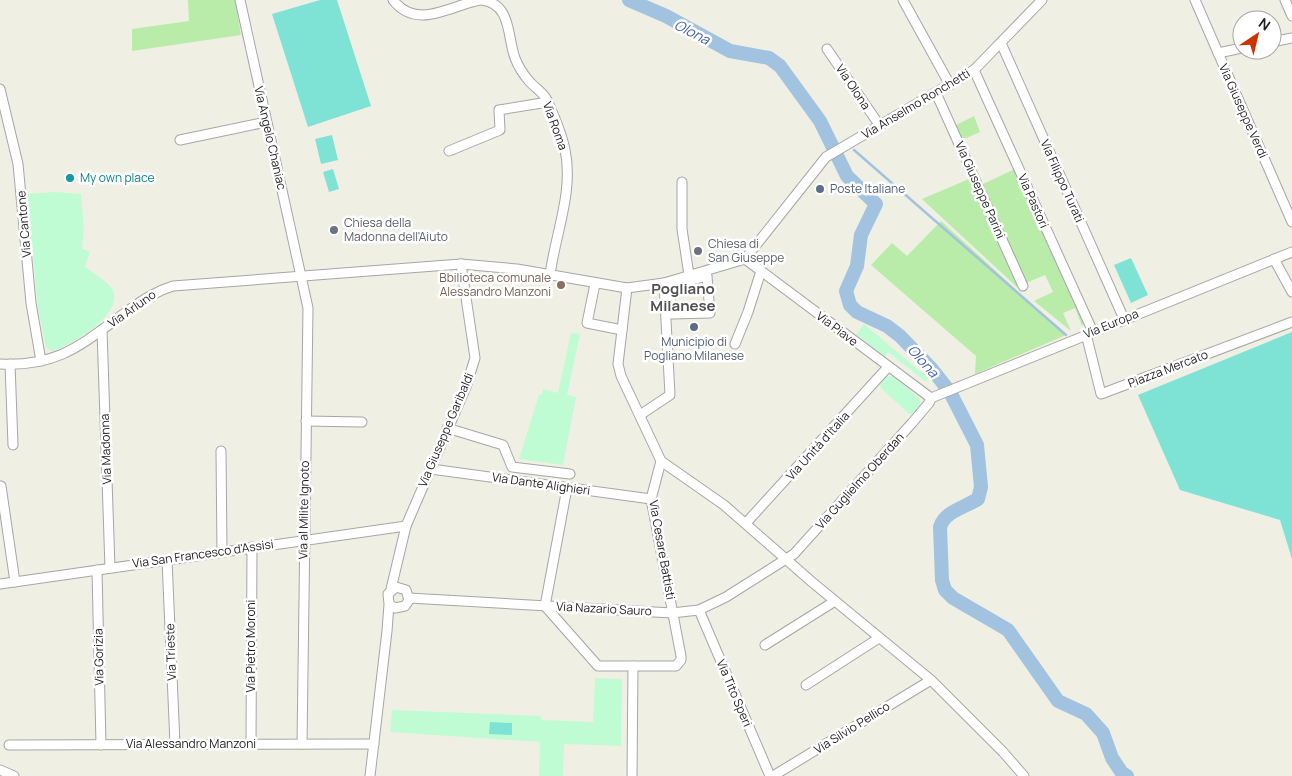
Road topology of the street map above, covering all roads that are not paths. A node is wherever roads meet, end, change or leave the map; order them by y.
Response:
1 (240, 0) edge
2 (393, 0) edge
3 (481, 0) edge
4 (903, 0) edge
5 (1042, 0) edge
6 (1195, 0) edge
7 (1285, 0) edge
8 (1292, 16) edge
9 (1001, 43) junction
10 (827, 49) dead end
11 (1232, 50) edge
12 (1218, 53) junction
13 (974, 70) junction
14 (950, 85) junction
15 (0, 89) edge
16 (936, 93) junction
17 (548, 102) junction
18 (266, 122) junction
19 (880, 126) junction
20 (180, 140) dead end
21 (449, 151) dead end
22 (682, 182) dead end
23 (1292, 222) edge
24 (1292, 252) edge
25 (745, 259) junction
26 (1274, 259) junction
27 (461, 264) junction
28 (760, 271) junction
29 (550, 275) junction
30 (689, 275) junction
31 (302, 276) junction
32 (594, 284) junction
33 (666, 284) junction
34 (1023, 286) dead end
35 (627, 288) junction
36 (1292, 292) edge
37 (1124, 319) junction
38 (1292, 322) edge
39 (102, 330) junction
40 (622, 330) junction
41 (1090, 333) junction
42 (734, 344) dead end
43 (42, 361) junction
44 (5, 364) edge
45 (888, 367) junction
46 (931, 398) junction
47 (640, 415) junction
48 (306, 421) junction
49 (362, 422) dead end
50 (447, 428) junction
51 (13, 445) dead end
52 (221, 451) dead end
53 (661, 461) junction
54 (431, 469) junction
55 (570, 474) dead end
56 (1, 486) dead end
57 (567, 488) junction
58 (651, 499) junction
59 (746, 523) junction
60 (406, 526) junction
61 (303, 539) junction
62 (252, 547) junction
63 (222, 551) junction
64 (168, 560) junction
65 (785, 560) junction
66 (397, 564) junction
67 (110, 568) junction
68 (97, 570) junction
69 (15, 582) junction
70 (0, 584) edge
71 (391, 590) junction
72 (409, 595) junction
73 (835, 601) junction
74 (393, 606) junction
75 (545, 606) junction
76 (699, 610) junction
77 (672, 613) junction
78 (879, 638) junction
79 (765, 645) dead end
80 (633, 666) junction
81 (931, 680) junction
82 (806, 685) dead end
83 (102, 744) junction
84 (175, 744) junction
85 (251, 744) junction
86 (302, 744) junction
87 (374, 744) junction
88 (9, 745) dead end
89 (0, 770) edge
90 (787, 773) edge
91 (14, 776) edge
92 (370, 776) edge
93 (632, 776) edge
94 (772, 776) edge
95 (1024, 776) edge

1 - 18 street, Via Angelo Chaniac
2 - 3 street, Via Roma
3 - 17 street, Via Roma
4 - 14 street
5 - 9 street, Via Anselmo Ronchetti
6 - 12 street, Via Giuseppe Verdi
7 - 8 street
9 - 13 street, Via Anselmo Ronchetti
9 - 37 street, Via Filippo Turati
10 - 19 street, Via Olona
11 - 12 street
12 - 23 street, Via Giuseppe Verdi
13 - 14 street, Via Anselmo Ronchetti
13 - 41 street, Via Pastori
14 - 16 street, Via Anselmo Ronchetti
15 - 43 street, Via Cantone
16 - 19 street, Via Anselmo Ronchetti
16 - 34 street, Via Giuseppe Parini
17 - 21 street
17 - 29 street, Via Roma
18 - 20 street
18 - 31 street, Via Angelo Chaniac
19 - 25 street, Via Anselmo Ronchetti
22 - 30 street
24 - 26 street, Via Europa
25 - 28 street, Via Piave
25 - 30 street
26 - 36 street
26 - 37 street, Via Europa
27 - 29 street, Via Arluno
27 - 31 street, Via Arluno
27 - 50 street, Via Giuseppe Garibaldi
28 - 42 street
28 - 45 street, Via Piave
29 - 32 street, Via Arluno
30 - 33 street
31 - 39 street, Via Arluno
31 - 48 street, Via al Milite Ignoto
32 - 35 street, Via Arluno
32 - 40 street
33 - 33 street
33 - 35 street, Via Arluno
33 - 47 street
35 - 40 street
37 - 41 street, Via Europa
38 - 41 street, Piazza Mercato
39 - 43 street, Via Arluno
39 - 67 street, Via Madonna
40 - 47 street
41 - 46 street, Via Europa
43 - 44 street, Via Arluno
44 - 51 street
45 - 46 street, Via Piave
45 - 59 street, Via Unità d'Italia
46 - 65 street, Via Guglielmo Oberdan
47 - 53 street
48 - 49 street
48 - 61 street, Via al Milite Ignoto
50 - 54 street, Via Giuseppe Garibaldi
50 - 55 street
52 - 63 street
53 - 58 street, Via Cesare Battisti
53 - 59 street
54 - 57 street, Via Dante Alighieri
54 - 60 street, Via Giuseppe Garibaldi
56 - 69 street
57 - 58 street, Via Dante Alighieri
57 - 75 street
58 - 77 street, Via Cesare Battisti
59 - 65 street
60 - 61 street, Via San Francesco d'Assisi
60 - 66 street, Via Giuseppe Garibaldi
61 - 62 street, Via San Francesco d'Assisi
61 - 86 street, Via al Milite Ignoto
62 - 63 street, Via San Francesco d'Assisi
62 - 85 street, Via Pietro Moroni
63 - 64 street, Via San Francesco d'Assisi
64 - 67 street, Via San Francesco d'Assisi
64 - 84 street, Via Trieste
65 - 73 street
65 - 76 street, Via Nazario Sauro
66 - 71 street, Via Giuseppe Garibaldi
66 - 72 street, Via Giuseppe Garibaldi
67 - 68 street, Via San Francesco d'Assisi
68 - 69 street, Via San Francesco d'Assisi
68 - 83 street, Via Gorizia
69 - 70 street, Via San Francesco d'Assisi
71 - 72 street
71 - 74 street, Via Giuseppe Garibaldi
72 - 74 street
72 - 75 street, Via Nazario Sauro
73 - 78 street
73 - 79 street
74 - 87 street, Via Giuseppe Garibaldi
75 - 77 street, Via Nazario Sauro
75 - 80 street
76 - 77 street, Via Nazario Sauro
76 - 94 street, Via Tito Speri
77 - 80 street, Via Cesare Battisti
78 - 81 street
78 - 82 street
80 - 93 street
81 - 90 street, Via Silvio Pellico
81 - 95 street
83 - 84 street, Via Alessandro Manzoni
83 - 88 street, Via Alessandro Manzoni
84 - 85 street, Via Alessandro Manzoni
85 - 86 street, Via Alessandro Manzoni
86 - 87 street, Via Alessandro Manzoni
87 - 92 street, Via Giuseppe Garibaldi
89 - 91 street
90 - 94 street, Via Silvio Pellico

